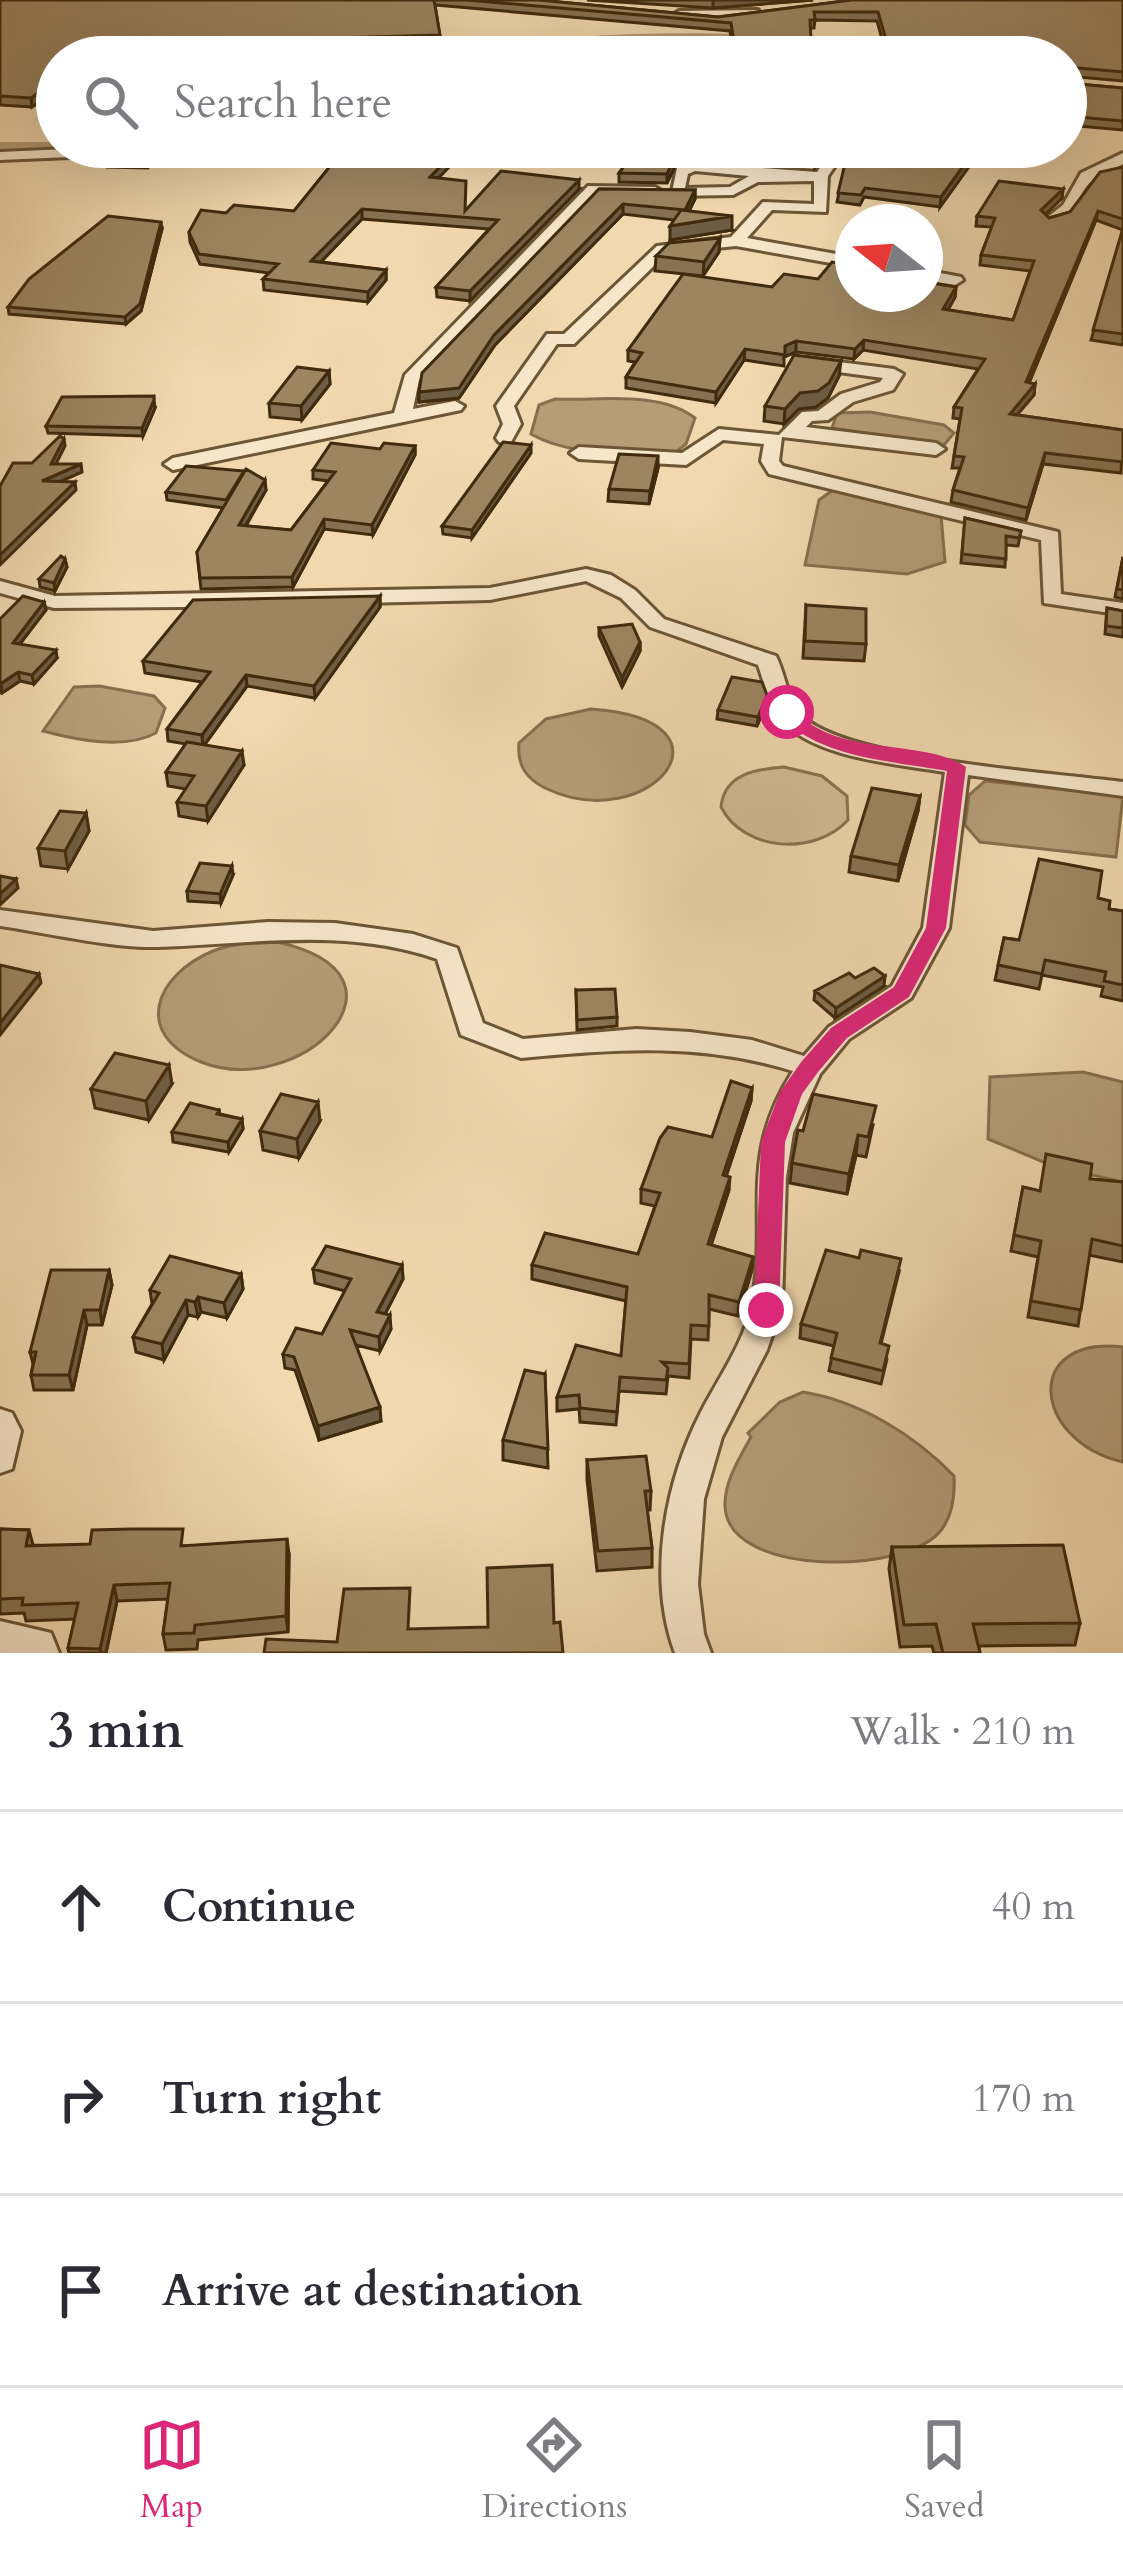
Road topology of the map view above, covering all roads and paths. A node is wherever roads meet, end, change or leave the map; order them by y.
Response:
1 (770, 0) edge
2 (783, 12) edge
3 (761, 14) junction
4 (660, 15) edge
5 (36, 154) edge
6 (0, 156) edge
7 (1123, 157) edge
8 (691, 168) edge
9 (707, 168) edge
10 (822, 168) edge
11 (815, 176) junction
12 (676, 193) junction
13 (1052, 220) edge
14 (736, 241) junction
15 (835, 259) edge
16 (943, 278) edge
17 (955, 280) dead end
18 (795, 362) edge
19 (455, 406) dead end
20 (402, 417) junction
21 (783, 435) junction
22 (506, 438) edge
23 (936, 449) dead end
24 (579, 453) dead end
25 (173, 464) dead end
26 (0, 587) edge
27 (1123, 609) edge
28 (956, 767) junction
29 (1123, 789) edge
30 (0, 918) edge
31 (810, 1067) junction
32 (0, 1423) edge
33 (0, 1459) edge
34 (0, 1637) edge
35 (41, 1653) edge
36 (693, 1653) edge

1 - 3 street
2 - 3 street
3 - 4 street
5 - 6 street
7 - 13 street
8 - 12 street
9 - 11 street
10 - 11 street
11 - 12 street
11 - 14 street
12 - 20 street
14 - 15 street
14 - 22 street
16 - 17 street
18 - 21 street
19 - 20 street
20 - 25 street
21 - 23 street
21 - 24 street
21 - 27 street
26 - 28 street
28 - 29 street
28 - 31 street
30 - 31 street
31 - 36 street
32 - 33 street
34 - 35 street

